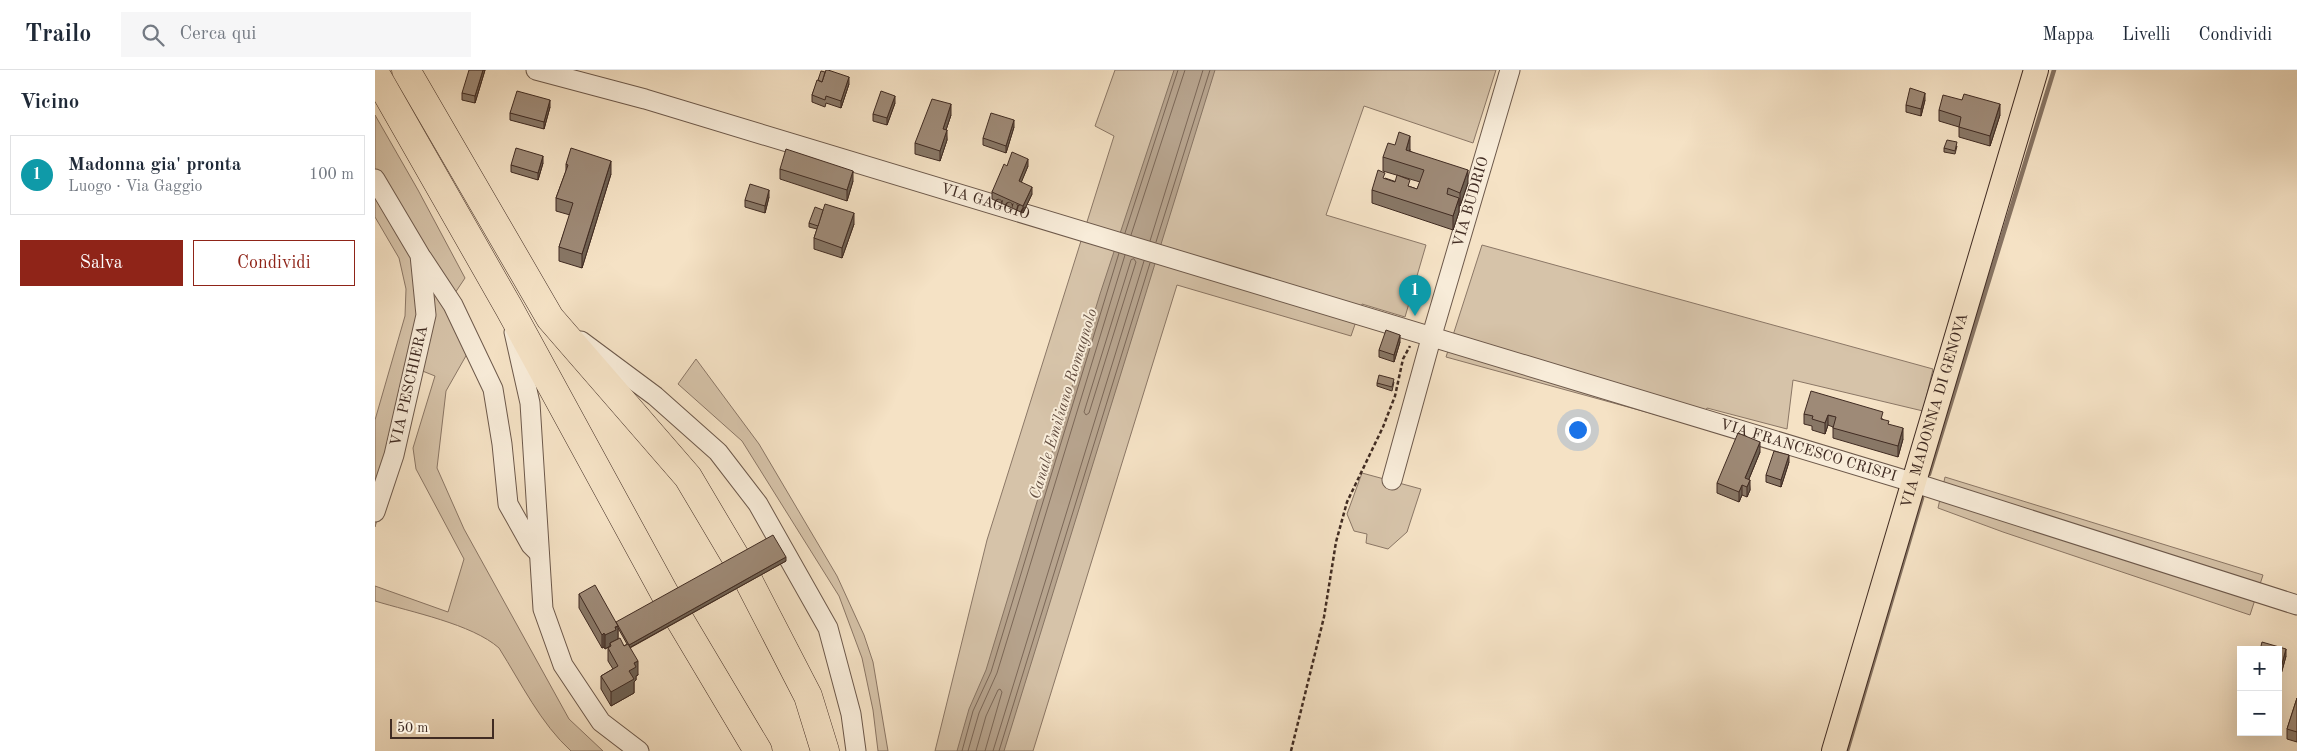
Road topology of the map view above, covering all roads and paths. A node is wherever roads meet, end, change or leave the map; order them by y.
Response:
1 (405, 70) edge
2 (536, 70) edge
3 (1510, 70) edge
4 (2036, 70) edge
5 (375, 73) edge
6 (375, 179) edge
7 (420, 255) junction
8 (509, 308) junction
9 (550, 318) junction
10 (1428, 334) junction
11 (1391, 480) dead end
12 (1915, 483) junction
13 (375, 512) edge
14 (539, 553) junction
15 (2297, 605) edge
16 (639, 751) edge
17 (758, 751) edge
18 (825, 751) edge
19 (855, 751) edge
20 (1291, 751) edge
21 (1834, 751) edge

1 - 9 highway
2 - 10 street, VIA GAGGIO
3 - 10 street, VIA BUDRIO
4 - 12 main road, VIA MADONNA DI GENOVA
5 - 8 highway
6 - 7 street, VIA PESCHIERA
7 - 13 street, VIA PESCHIERA
7 - 14 street
8 - 14 street
8 - 17 highway
9 - 18 highway
9 - 19 street
10 - 11 street, VIA BUDRIO
10 - 12 street, VIA FRANCESCO CRISPI
10 - 20 path
12 - 15 street, VIA FRANCESCO CRISPI
12 - 21 main road, VIA MADONNA DI GENOVA
14 - 16 street

